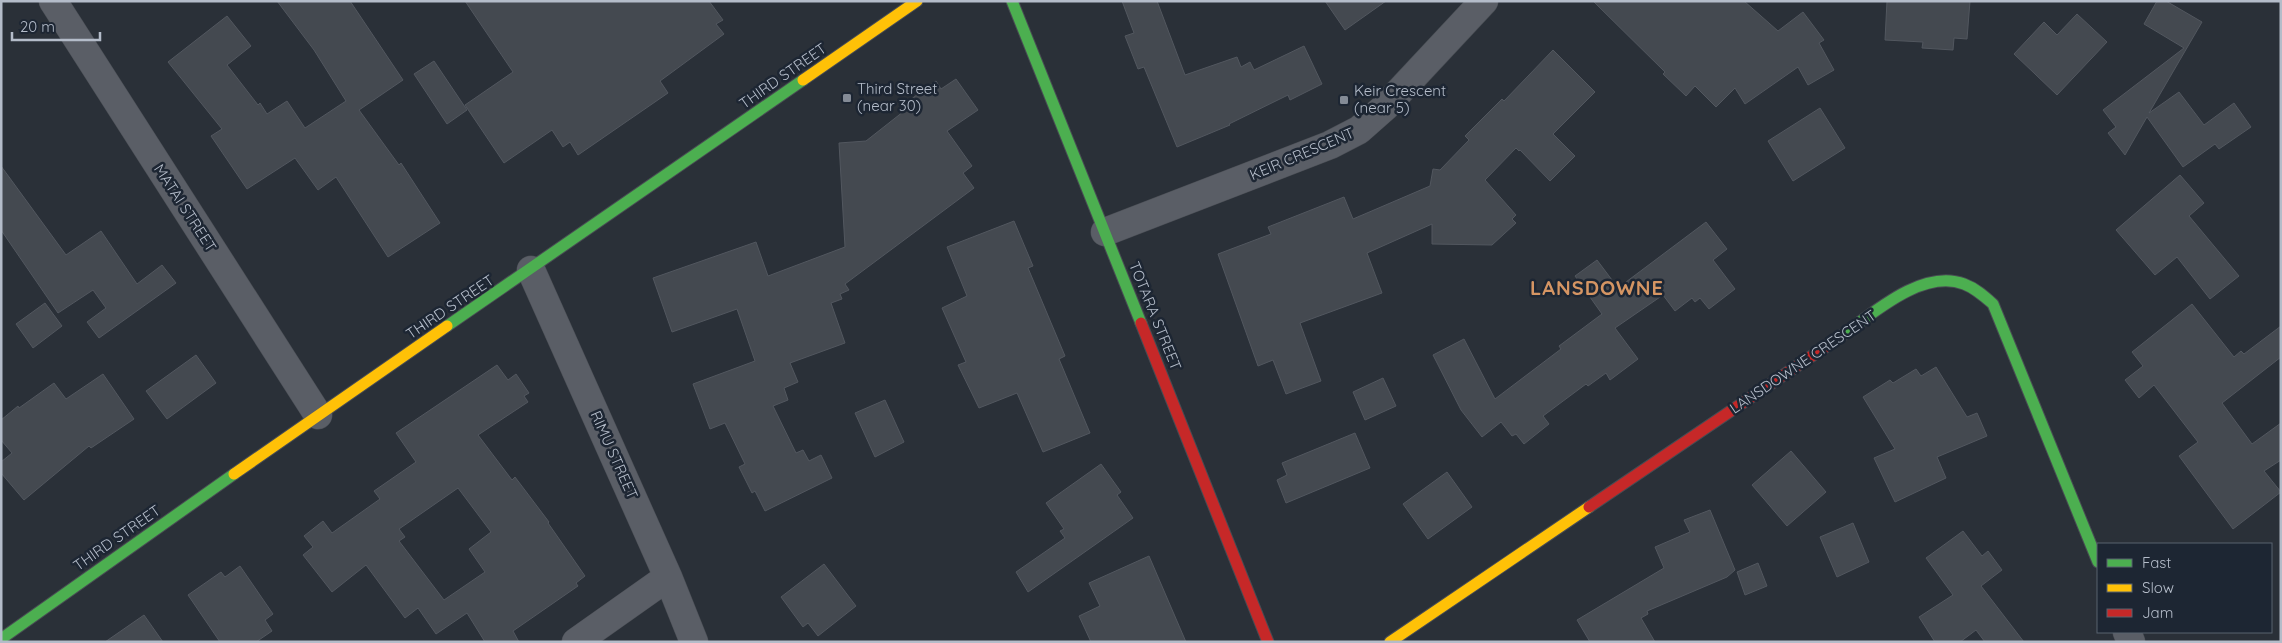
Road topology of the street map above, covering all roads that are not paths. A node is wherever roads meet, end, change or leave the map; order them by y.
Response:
1 (53, 1) edge
2 (916, 1) edge
3 (1012, 1) edge
4 (1484, 1) edge
5 (1106, 232) junction
6 (531, 270) junction
7 (318, 415) junction
8 (2097, 560) edge
9 (668, 577) junction
10 (1, 639) edge
11 (576, 642) edge
12 (694, 642) edge
13 (1268, 642) edge
14 (1390, 642) edge

1 - 7 street, MATAI STREET
2 - 6 street, THIRD STREET
3 - 5 street, TOTARA STREET
4 - 5 street, KEIR CRESCENT
5 - 13 street, TOTARA STREET
6 - 7 street, THIRD STREET
6 - 9 street, RIMU STREET
7 - 10 street, THIRD STREET
8 - 14 street, LANSDOWNE CRESCENT
9 - 11 street
9 - 12 street, RIMU STREET

